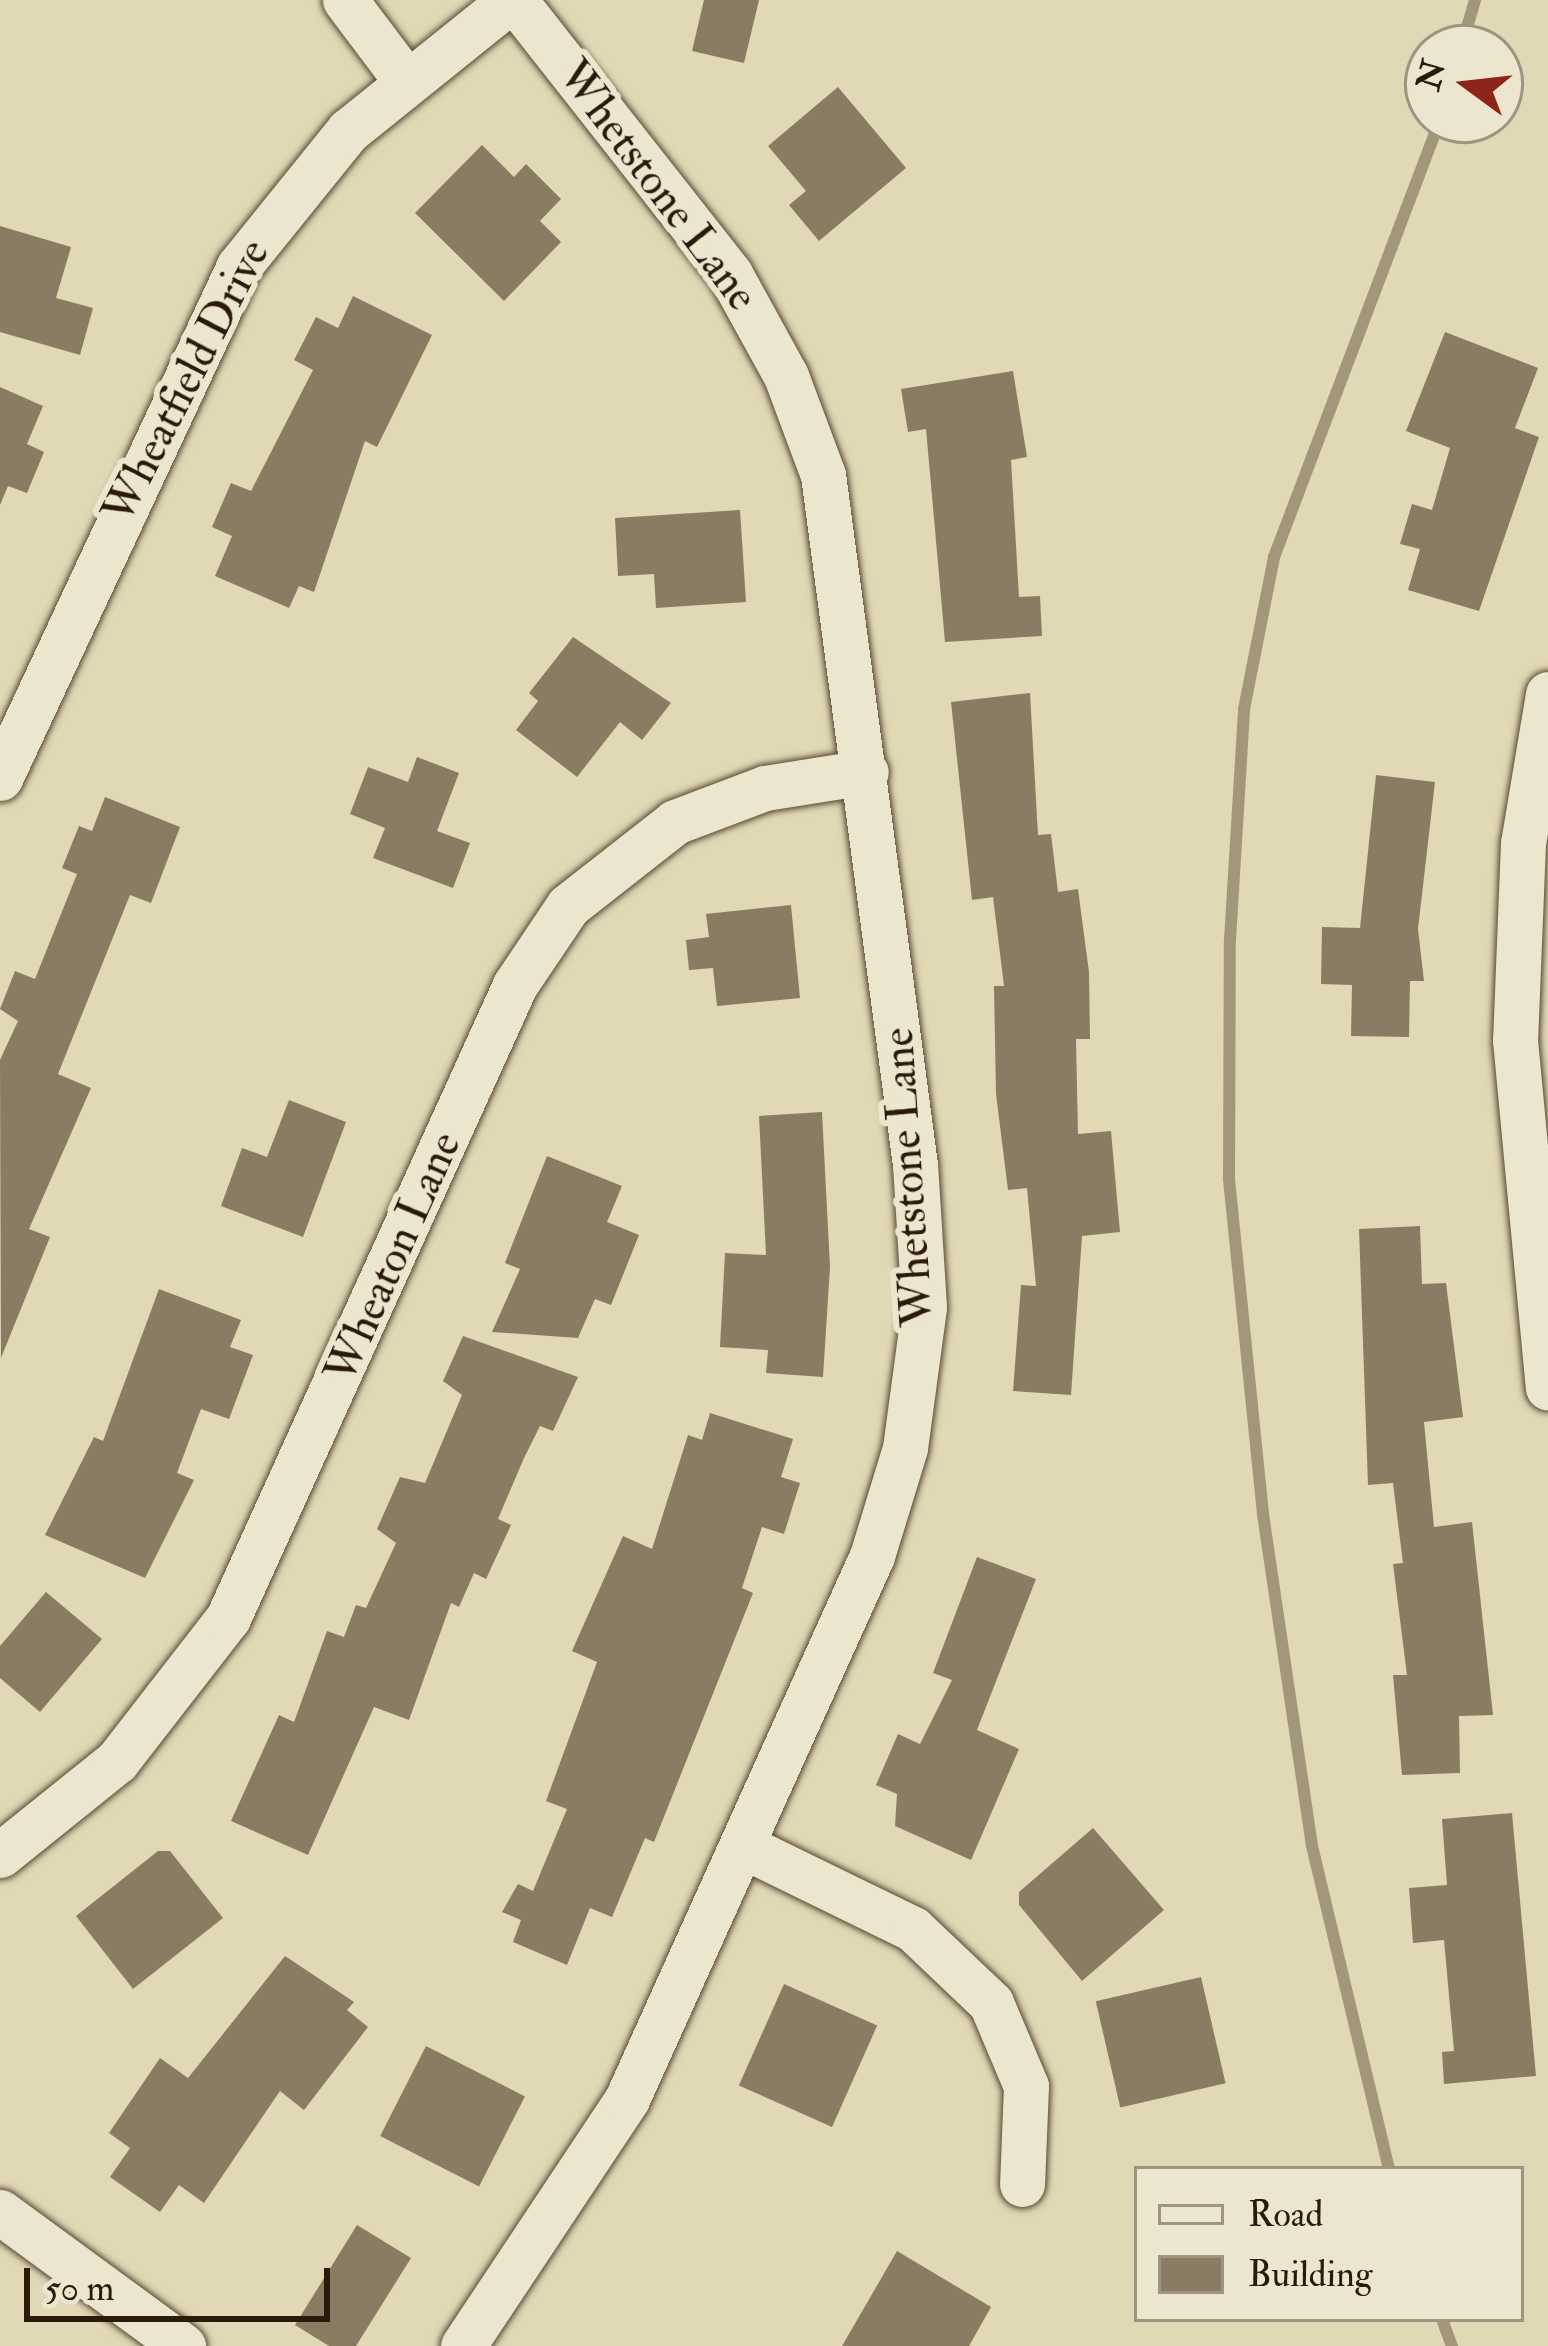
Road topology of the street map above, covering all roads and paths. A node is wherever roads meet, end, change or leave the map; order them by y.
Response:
1 (345, 0) edge
2 (512, 0) edge
3 (406, 81) junction
4 (1548, 694) edge
5 (866, 772) junction
6 (0, 778) edge
7 (1548, 1387) edge
8 (743, 1846) junction
9 (0, 1856) edge
10 (1022, 2184) dead end
11 (0, 2212) edge
12 (183, 2346) edge
13 (463, 2346) edge

1 - 3 street
2 - 3 street, Wheatfield Drive
2 - 5 street, Whetstone Lane
3 - 6 street, Wheatfield Drive
4 - 7 street
5 - 8 street, Whetstone Lane
5 - 9 street, Wheaton Lane
8 - 10 street
8 - 13 street, Whetstone Lane
11 - 12 street

